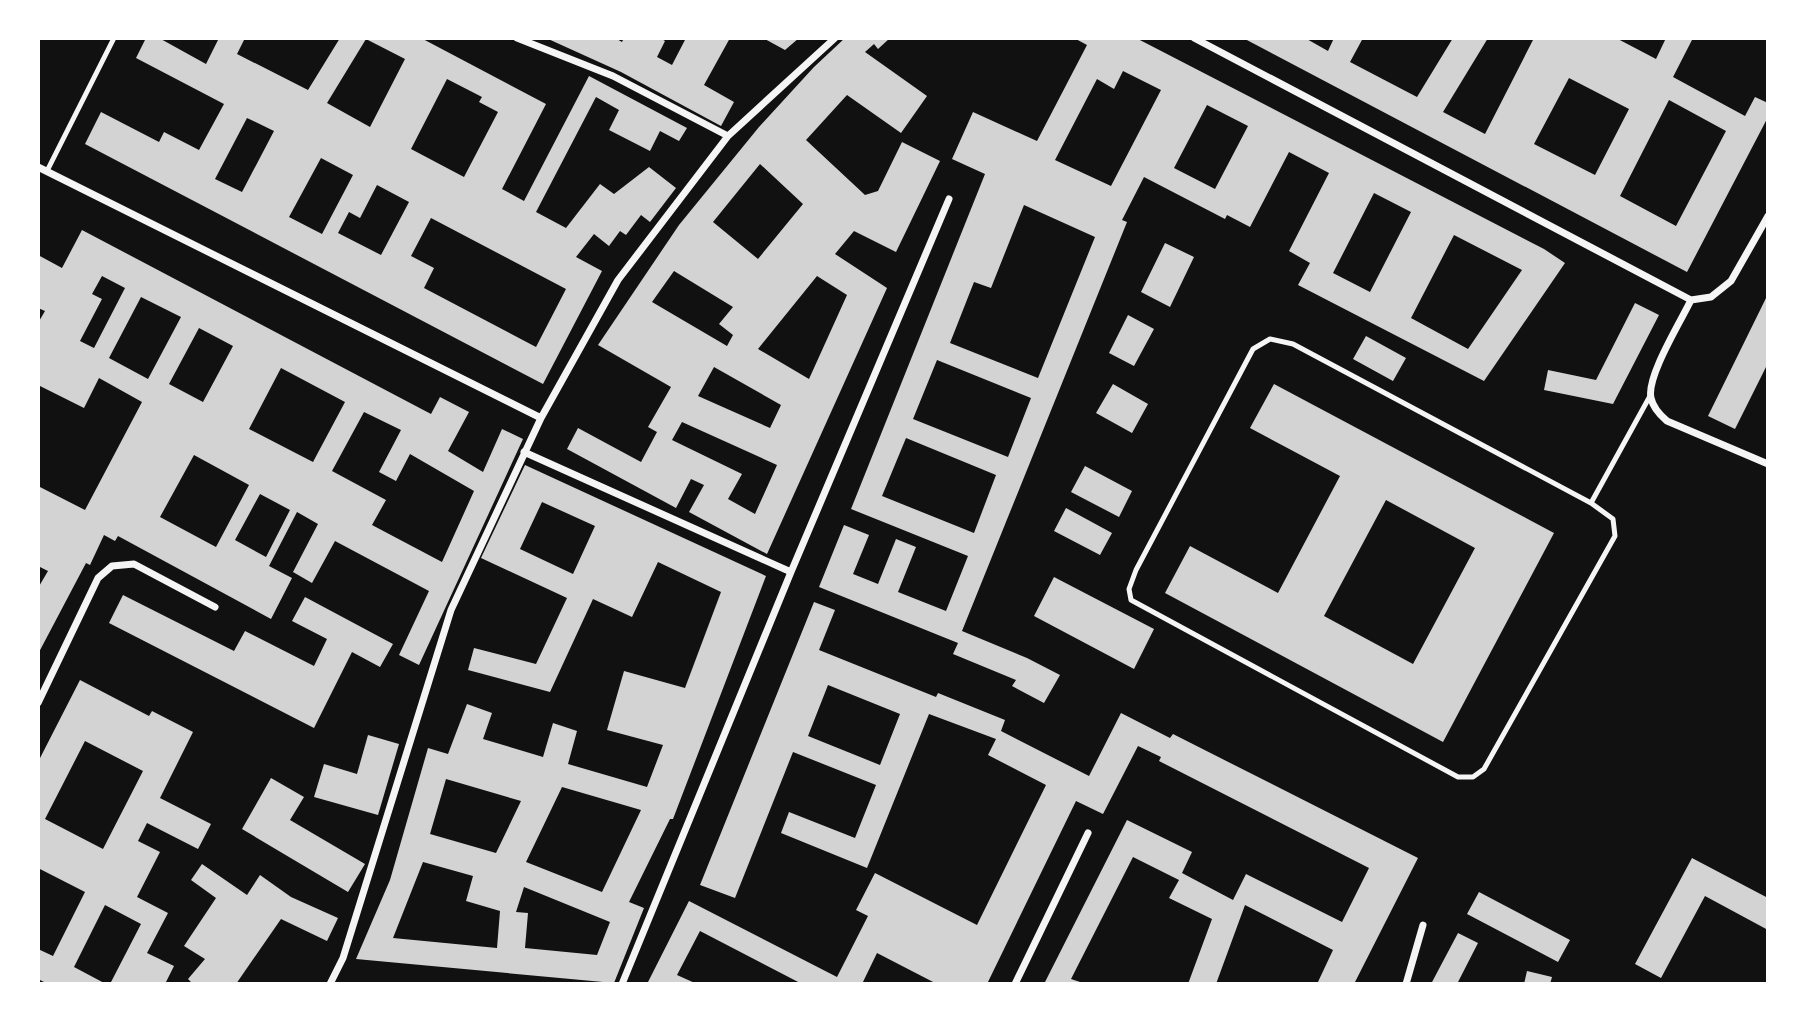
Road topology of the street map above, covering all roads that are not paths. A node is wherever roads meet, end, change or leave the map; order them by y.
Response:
1 (114, 38) edge
2 (517, 38) edge
3 (835, 38) edge
4 (1194, 38) edge
5 (727, 136) junction
6 (38, 167) edge
7 (47, 171) junction
8 (949, 199) dead end
9 (1768, 216) edge
10 (1691, 300) junction
11 (1650, 396) junction
12 (541, 418) junction
13 (524, 452) junction
14 (1768, 464) edge
15 (1591, 503) junction
16 (791, 572) junction
17 (215, 607) dead end
18 (38, 703) edge
19 (1088, 833) dead end
20 (1423, 925) dead end
21 (330, 984) edge
22 (622, 984) edge
23 (1015, 984) edge
24 (1406, 984) edge

1 - 7 lane
2 - 5 street
3 - 5 street
4 - 10 street
5 - 12 street
6 - 7 street
7 - 12 street
8 - 16 street
9 - 10 street
10 - 11 street
11 - 14 street
11 - 15 lane
12 - 13 street
13 - 16 street
13 - 21 street
15 - 15 lane
16 - 22 street
17 - 18 street
19 - 23 street
20 - 24 street

